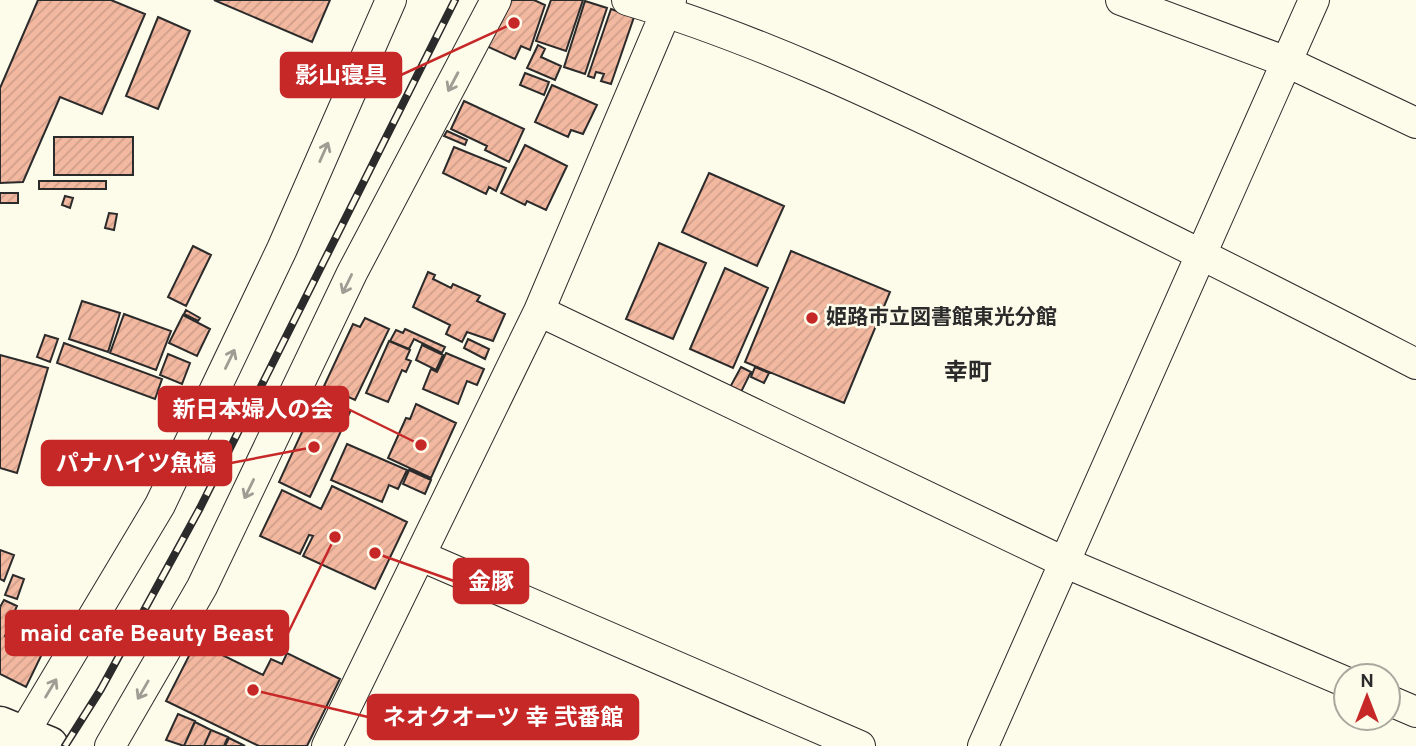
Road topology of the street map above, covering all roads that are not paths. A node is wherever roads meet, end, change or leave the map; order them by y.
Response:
1 (391, 0) edge
2 (496, 0) edge
3 (627, 0) edge
4 (1121, 0) edge
5 (1314, 0) edge
6 (668, 6) edge
7 (1287, 62) junction
8 (1416, 123) edge
9 (1202, 253) junction
10 (539, 311) junction
11 (1416, 364) edge
12 (421, 556) junction
13 (1066, 563) junction
14 (1332, 676) edge
15 (22, 738) edge
16 (110, 746) edge
17 (327, 746) edge
18 (860, 746) edge
19 (983, 746) edge

15 -> 1 street
2 -> 16 street
3 - 6 street
4 - 7 street
5 - 7 street
6 - 9 street
6 - 10 street
7 - 8 street
7 - 9 street
9 - 11 street
9 - 13 street
10 - 12 street
10 - 13 street
12 - 17 street
12 - 18 street
13 - 14 street
13 - 19 street

